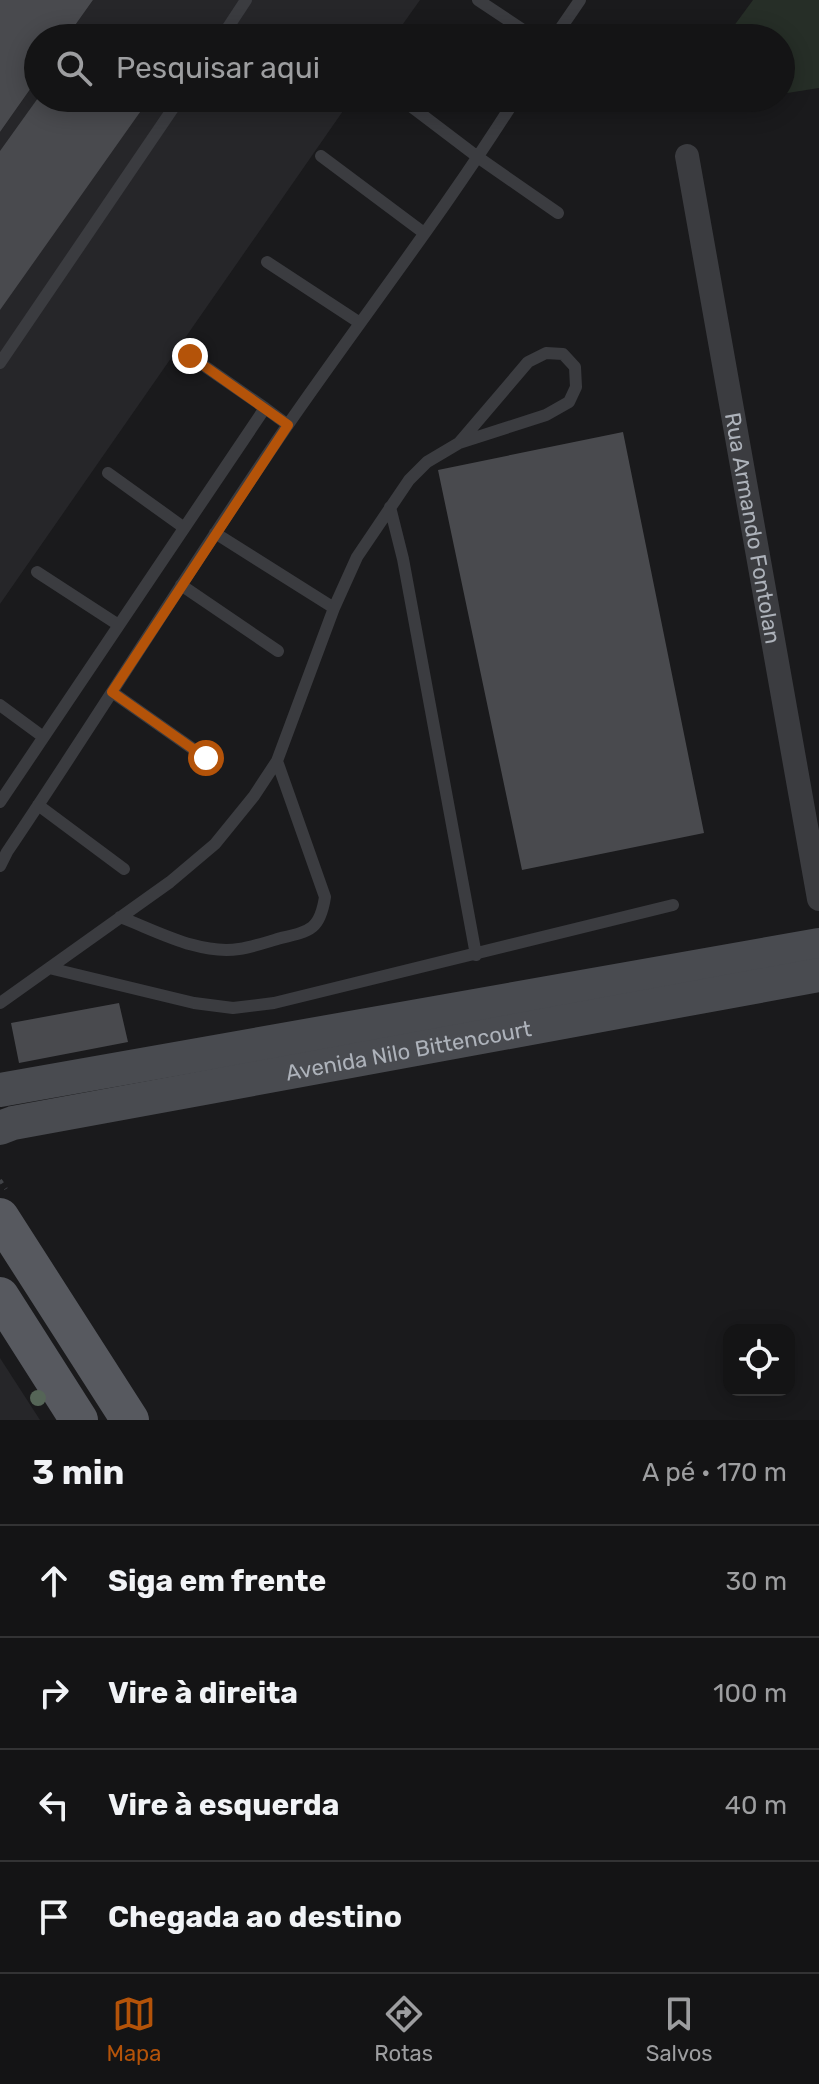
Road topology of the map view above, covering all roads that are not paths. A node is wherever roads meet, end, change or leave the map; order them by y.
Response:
1 (246, 0) edge
2 (478, 0) edge
3 (580, 0) edge
4 (230, 24) edge
5 (514, 24) edge
6 (564, 24) edge
7 (170, 112) edge
8 (418, 112) edge
9 (507, 112) edge
10 (321, 156) dead end
11 (687, 156) dead end
12 (479, 158) junction
13 (558, 213) dead end
14 (424, 233) junction
15 (267, 262) dead end
16 (360, 323) junction
17 (190, 356) dead end
18 (0, 363) edge
19 (265, 408) junction
20 (288, 425) junction
21 (459, 443) junction
22 (108, 473) dead end
23 (390, 507) junction
24 (183, 527) junction
25 (215, 533) junction
26 (37, 572) dead end
27 (181, 585) junction
28 (334, 608) junction
29 (117, 624) junction
30 (278, 651) dead end
31 (112, 692) junction
32 (0, 705) edge
33 (42, 736) junction
34 (206, 758) dead end
35 (277, 761) junction
36 (2, 793) edge
37 (38, 805) junction
38 (3, 849) edge
39 (0, 866) edge
40 (124, 869) dead end
41 (819, 899) edge
42 (673, 905) dead end
43 (120, 917) junction
44 (819, 945) edge
45 (476, 955) junction
46 (49, 968) junction
47 (819, 975) edge
48 (0, 1003) edge
49 (0, 1090) edge
50 (0, 1128) edge
51 (0, 1217) edge
52 (0, 1296) edge
53 (79, 1420) edge
54 (130, 1420) edge

1 - 4 lane
2 - 5 lane
3 - 6 lane
7 - 18 lane
8 - 12 lane
9 - 12 lane
10 - 14 lane
11 - 41 street, Rua Armando Fontolan
12 - 13 lane
12 - 14 lane
14 - 16 lane
15 - 16 lane
16 - 20 lane
17 - 19 lane
19 - 20 lane
19 - 24 lane
20 - 25 lane
21 - 21 lane
21 - 23 lane
22 - 24 lane
23 - 28 lane
23 - 45 lane
24 - 29 lane
25 - 27 lane
25 - 28 lane
26 - 29 lane
27 - 30 lane
27 - 31 lane
28 - 35 lane
29 - 33 lane
31 - 34 lane
31 - 37 lane
32 - 33 lane
33 - 36 lane
35 - 43 lane
35 - 43 lane
37 - 38 lane
37 - 40 lane
38 - 39 lane
42 - 45 lane
43 - 46 lane
44 - 49 street, Avenida Nilo Bittencourt
45 - 46 lane
46 - 48 lane
47 - 50 street, Avenida Nilo Bittencourt
51 - 54 main road
52 - 53 main road

